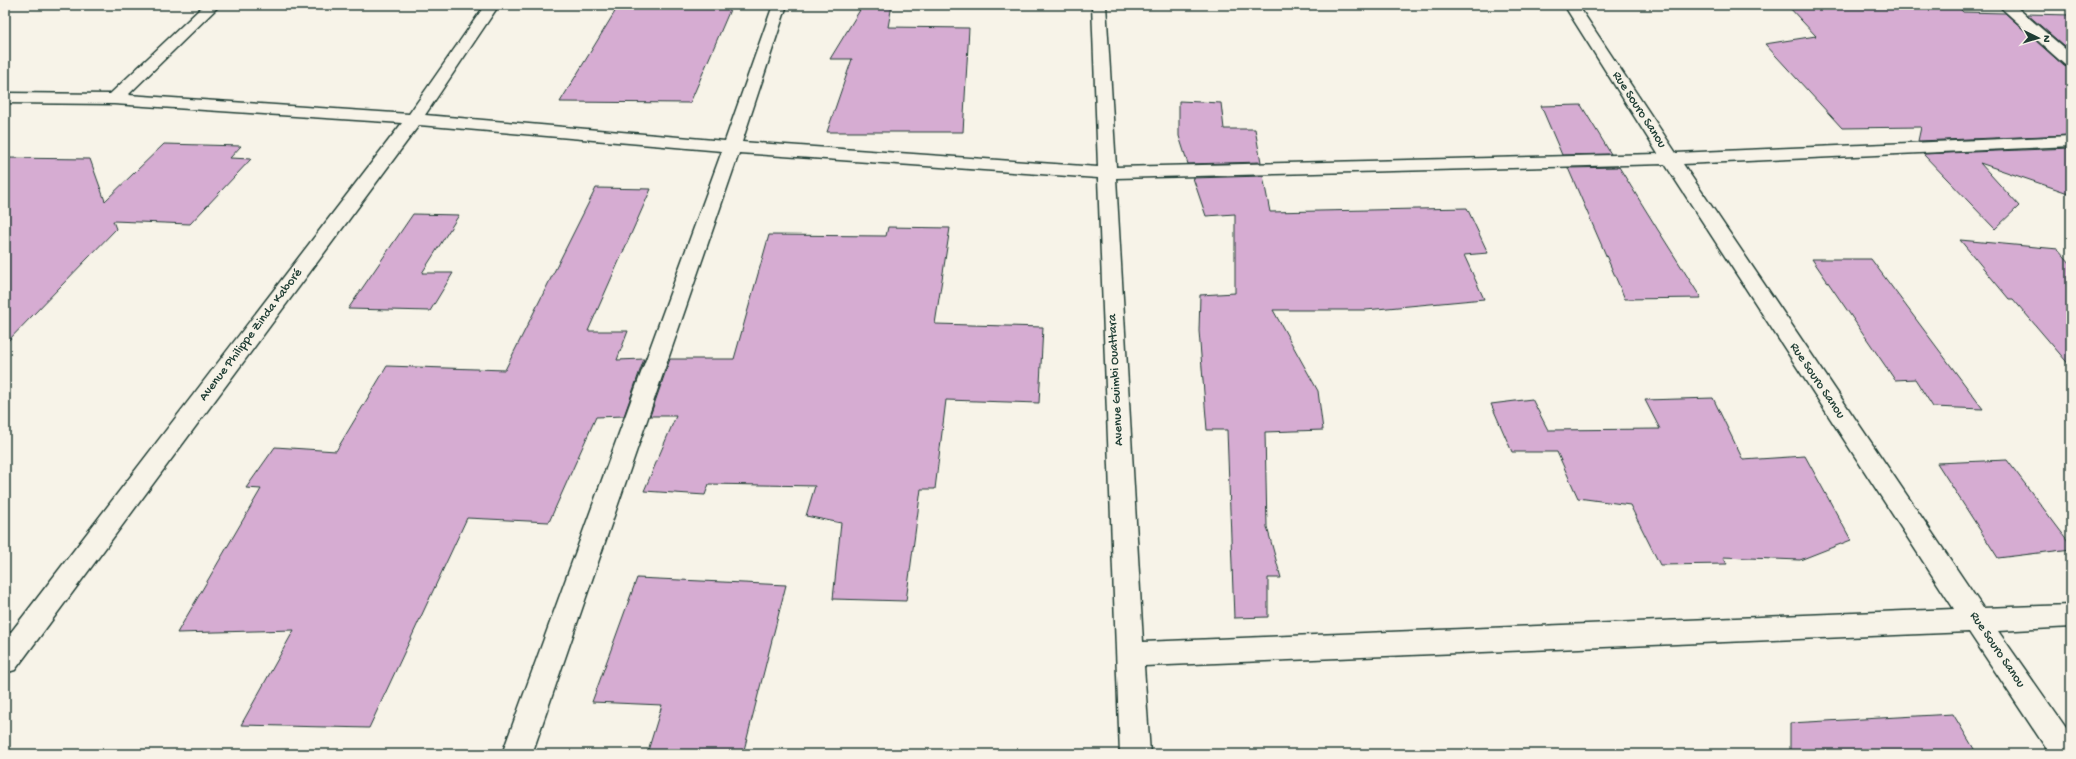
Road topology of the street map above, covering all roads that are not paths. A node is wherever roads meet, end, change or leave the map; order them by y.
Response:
1 (213, 5) edge
2 (492, 5) edge
3 (780, 5) edge
4 (1099, 5) edge
5 (1571, 5) edge
6 (2005, 5) edge
7 (2071, 62) edge
8 (5, 98) edge
9 (114, 99) junction
10 (414, 119) junction
11 (2071, 141) edge
12 (732, 147) junction
13 (1670, 159) junction
14 (1107, 173) junction
15 (2071, 616) edge
16 (1976, 620) junction
17 (1129, 655) junction
18 (5, 661) edge
19 (517, 754) edge
20 (1135, 754) edge
21 (2067, 754) edge

1 - 9 street
2 - 10 street, Avenue Philippe Zinda Kaboré
3 - 12 street
4 - 14 street, Avenue Guimbi Ouattara
5 - 13 street, Rue Souro Sanou
6 - 7 street
8 - 9 street
9 - 10 street
10 - 12 street
10 - 18 street, Avenue Philippe Zinda Kaboré
11 - 13 street
12 - 14 street
12 - 19 street
13 - 14 street
13 - 16 street, Rue Souro Sanou
14 - 17 street, Avenue Guimbi Ouattara
15 - 16 street
16 - 17 street
16 - 21 street, Rue Souro Sanou
17 - 20 street, Avenue Guimbi Ouattara

